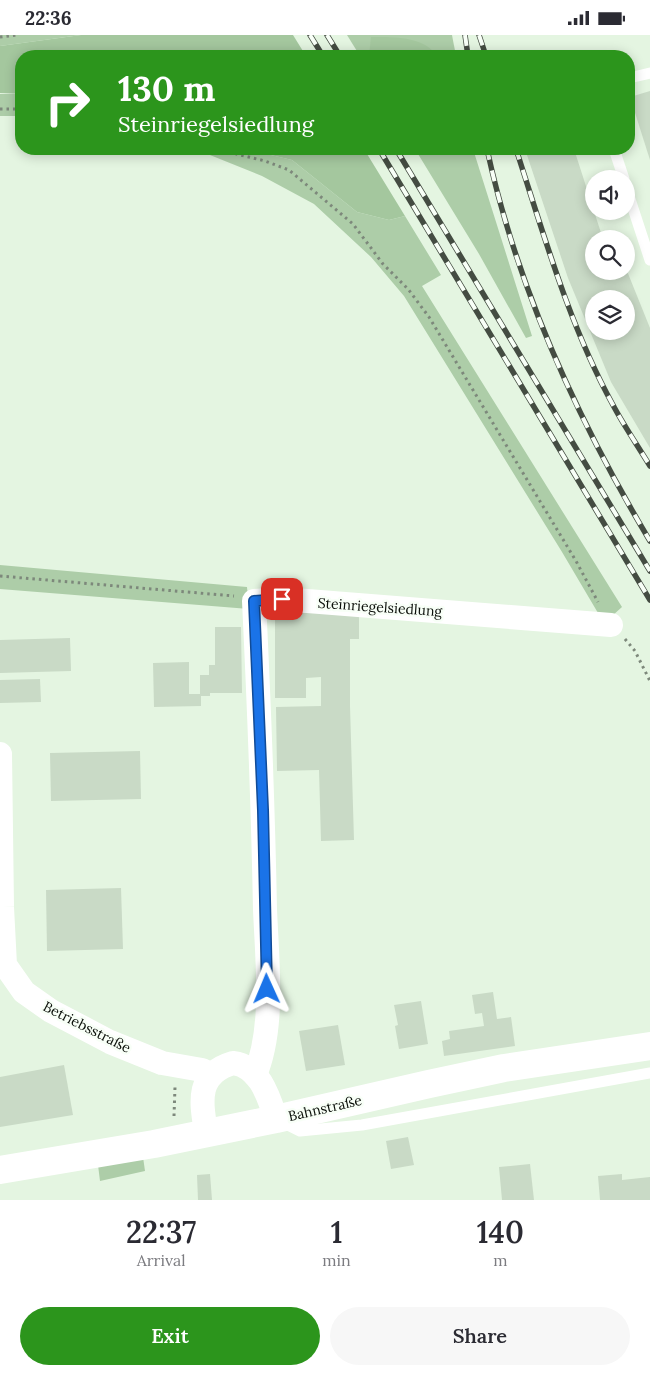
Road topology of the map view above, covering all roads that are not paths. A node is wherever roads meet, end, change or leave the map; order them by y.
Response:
1 (650, 73) edge
2 (635, 77) edge
3 (616, 155) edge
4 (621, 170) edge
5 (635, 214) edge
6 (650, 259) edge
7 (611, 625) road end
8 (0, 754) edge
9 (650, 1046) edge
10 (650, 1073) edge
11 (212, 1075) junction
12 (255, 1075) junction
13 (431, 1098) junction
14 (276, 1119) junction
15 (206, 1132) junction
16 (0, 1170) edge

1 - 2 lane
3 - 4 lane
5 - 6 lane
7 - 12 street, Steinriegelsiedlung
8 - 11 street, Betriebsstraße
9 - 13 main road, Bahnstraße
10 - 13 lane
11 - 12 street
11 - 15 street
12 - 14 street
13 - 14 main road, Bahnstraße
14 - 15 main road, Bahnstraße
15 - 16 main road, Bahnstraße

